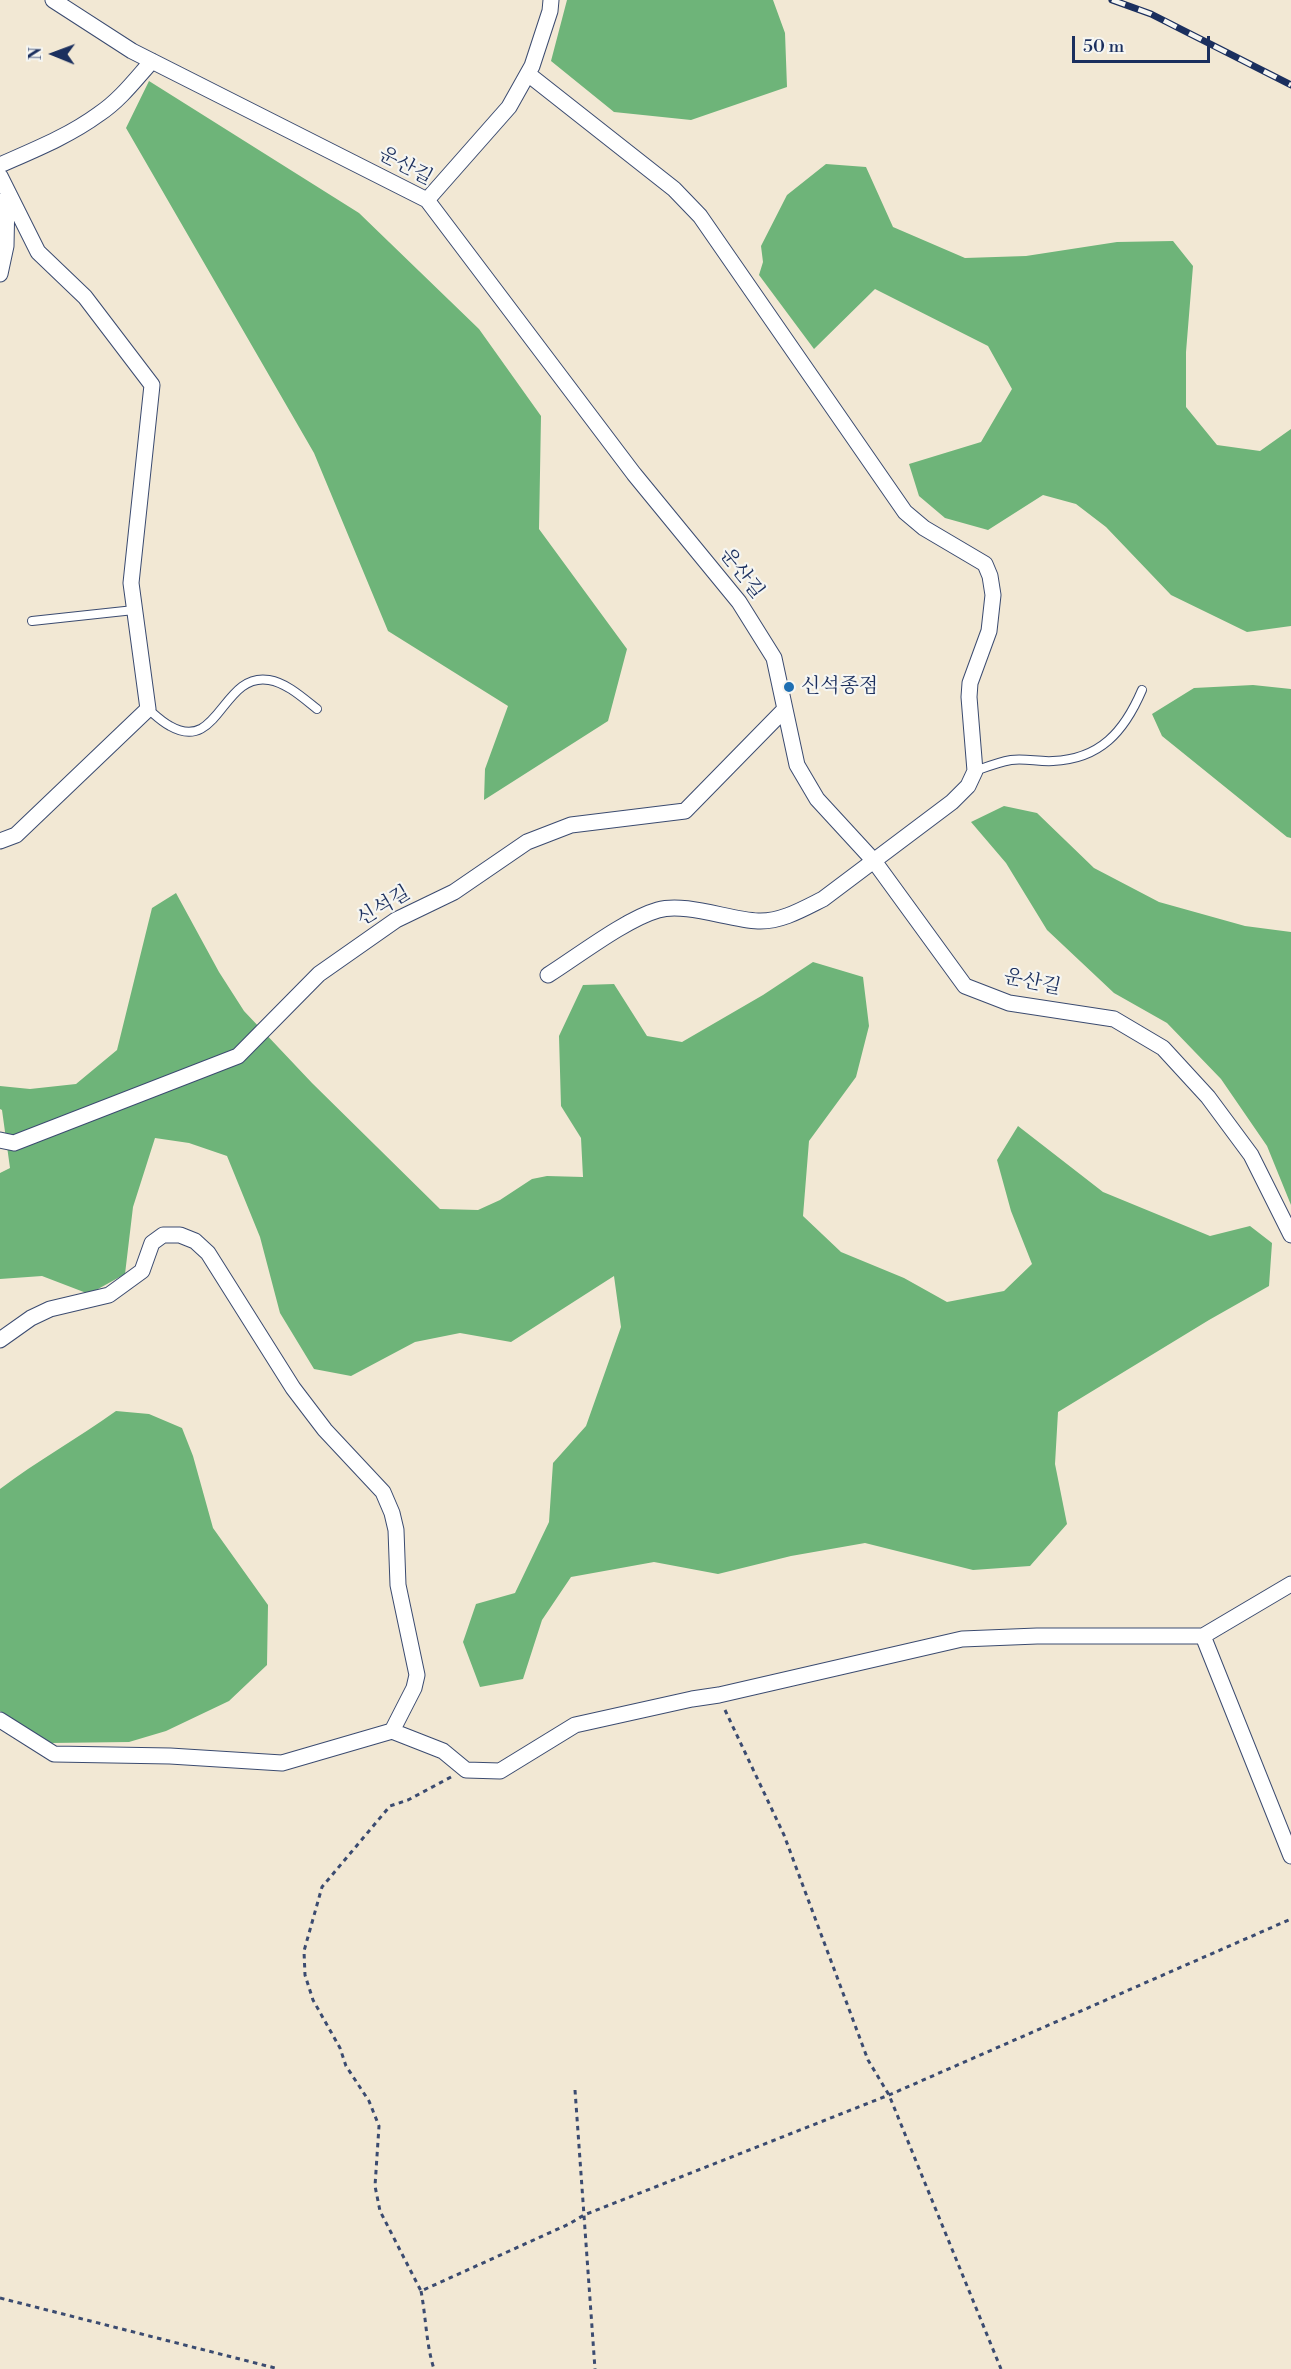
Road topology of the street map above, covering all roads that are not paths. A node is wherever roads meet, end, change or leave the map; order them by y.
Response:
1 (52, 0) edge
2 (551, 0) edge
3 (152, 61) junction
4 (528, 74) junction
5 (0, 165) edge
6 (0, 176) edge
7 (7, 194) junction
8 (427, 200) junction
9 (0, 274) edge
10 (134, 610) junction
11 (32, 621) dead end
12 (1142, 690) dead end
13 (148, 709) junction
14 (317, 709) dead end
15 (784, 710) junction
16 (975, 771) junction
17 (0, 841) edge
18 (874, 861) junction
19 (548, 975) dead end
20 (0, 1140) edge
21 (1291, 1234) edge
22 (0, 1340) edge
23 (1291, 1584) edge
24 (1203, 1636) junction
25 (0, 1720) edge
26 (392, 1731) junction
27 (1291, 1856) edge

1 - 3 street, 운산길
2 - 4 street
3 - 5 street
3 - 8 street, 운산길
4 - 8 street
4 - 16 street
6 - 7 street
7 - 9 street
7 - 10 street
8 - 15 street, 운산길
10 - 11 lane
10 - 13 street
12 - 16 lane
13 - 14 lane
13 - 17 street
15 - 18 street, 운산길
15 - 20 street, 신석길
16 - 18 street
18 - 19 street
18 - 21 street, 운산길
22 - 26 street
23 - 24 street
24 - 26 street
24 - 27 street
25 - 26 street

